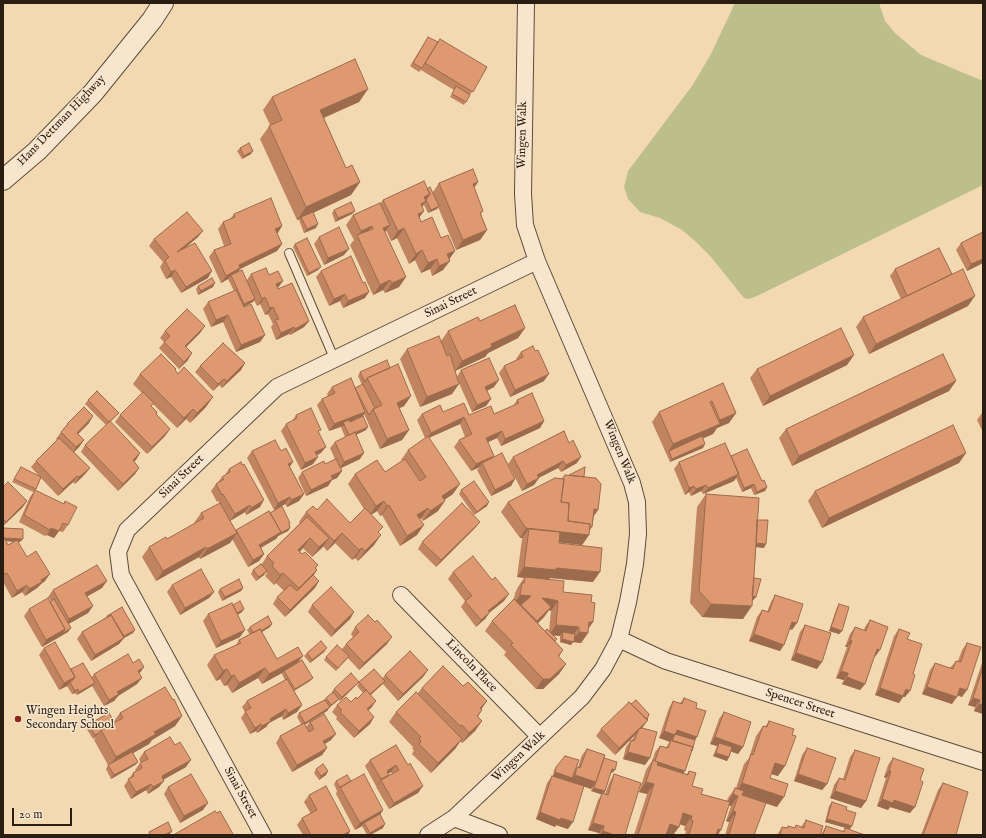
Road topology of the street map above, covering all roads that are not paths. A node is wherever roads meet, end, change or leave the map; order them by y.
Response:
1 (162, 3) edge
2 (526, 3) edge
3 (3, 180) edge
4 (289, 252) dead end
5 (537, 261) junction
6 (334, 358) junction
7 (401, 595) dead end
8 (618, 640) junction
9 (540, 737) junction
10 (983, 762) edge
11 (454, 818) junction
12 (263, 835) edge
13 (428, 835) edge
14 (499, 835) edge

1 - 3 street, Hans Dettman Highway
2 - 5 street, Wingen Walk
4 - 6 lane
5 - 6 street, Sinai Street
5 - 8 street, Wingen Walk
6 - 12 street, Sinai Street
7 - 9 street, Lincoln Place
8 - 9 street, Wingen Walk
8 - 10 street, Spencer Street
9 - 11 street, Wingen Walk
11 - 13 street, Wingen Walk
11 - 14 street

